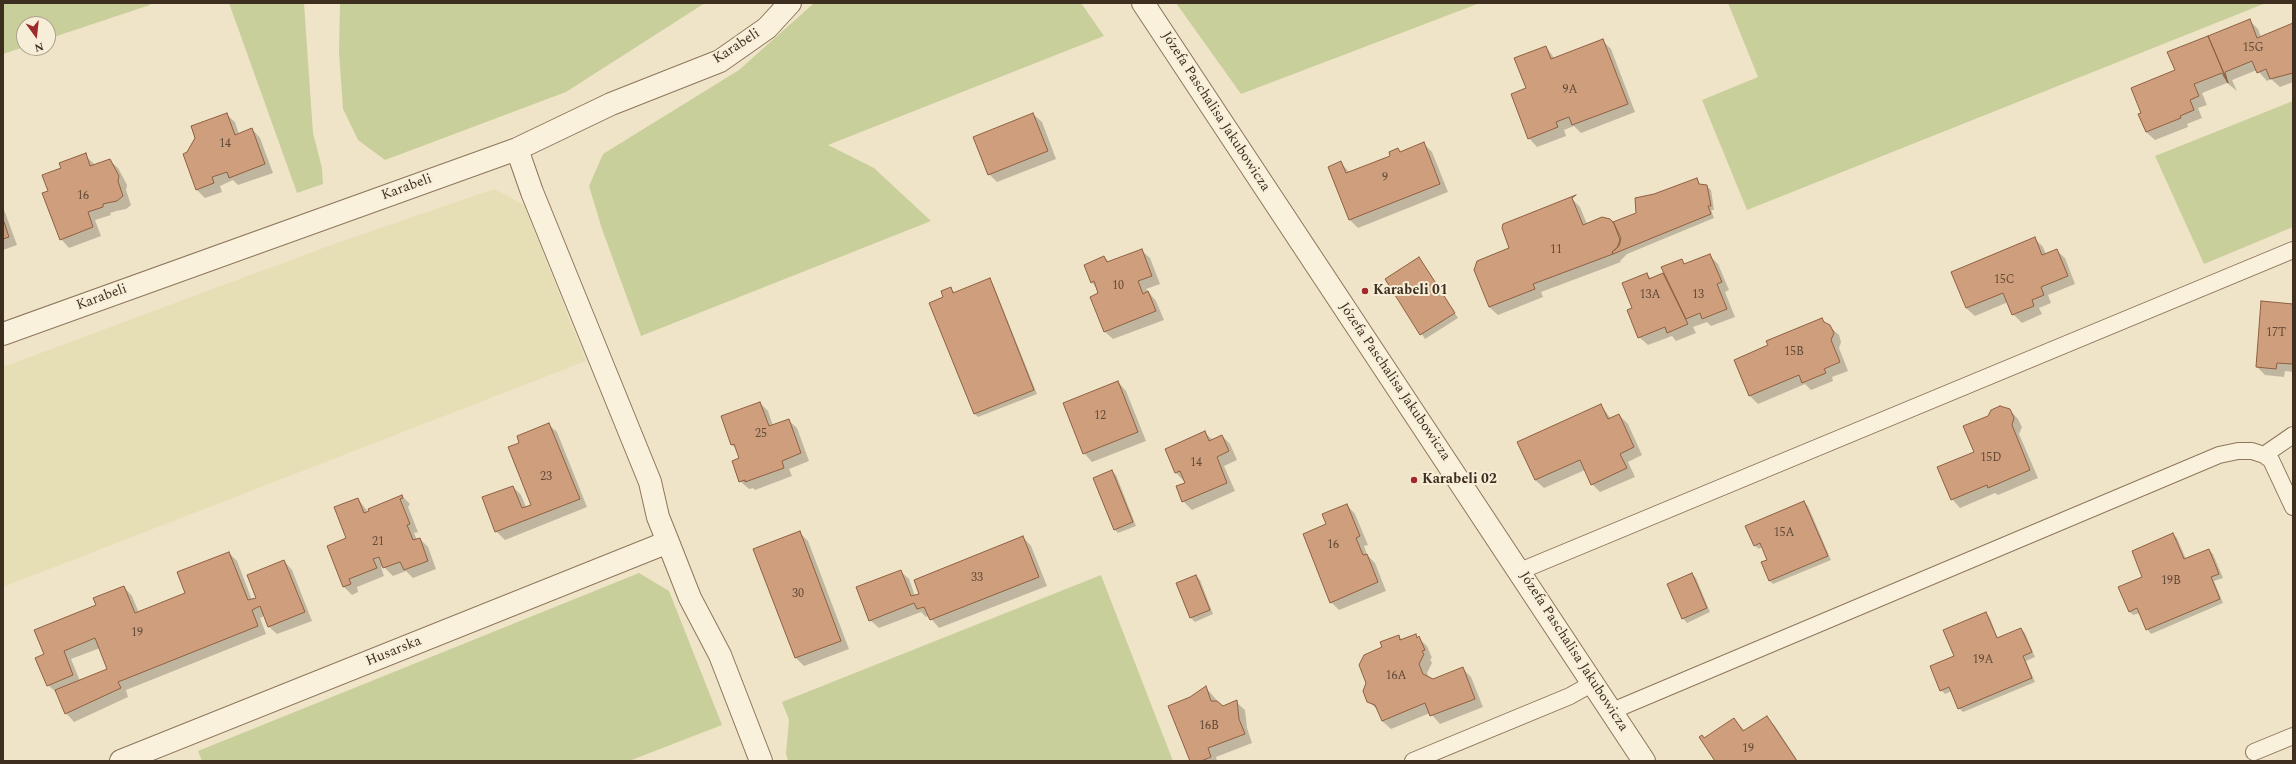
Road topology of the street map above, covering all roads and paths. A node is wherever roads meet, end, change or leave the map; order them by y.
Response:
1 (790, 3) edge
2 (1143, 3) edge
3 (517, 149) junction
4 (2293, 250) edge
5 (3, 334) edge
6 (2293, 435) edge
7 (2264, 455) junction
8 (2293, 507) edge
9 (668, 542) junction
10 (1520, 572) junction
11 (1593, 683) junction
12 (1612, 711) junction
13 (2293, 736) edge
14 (2254, 752) dead end
15 (121, 761) edge
16 (761, 761) edge
17 (1413, 761) edge
18 (1644, 761) edge

1 - 3 street, Karabeli
2 - 10 street, Józefa Paschalisa Jakubowicza
3 - 5 street, Karabeli
3 - 9 street
4 - 10 lane
6 - 7 lane
7 - 8 lane
7 - 12 lane
9 - 15 street, Husarska
9 - 16 street
10 - 11 street, Józefa Paschalisa Jakubowicza
11 - 12 street, Józefa Paschalisa Jakubowicza
11 - 17 lane
12 - 18 street, Józefa Paschalisa Jakubowicza
13 - 14 lane

